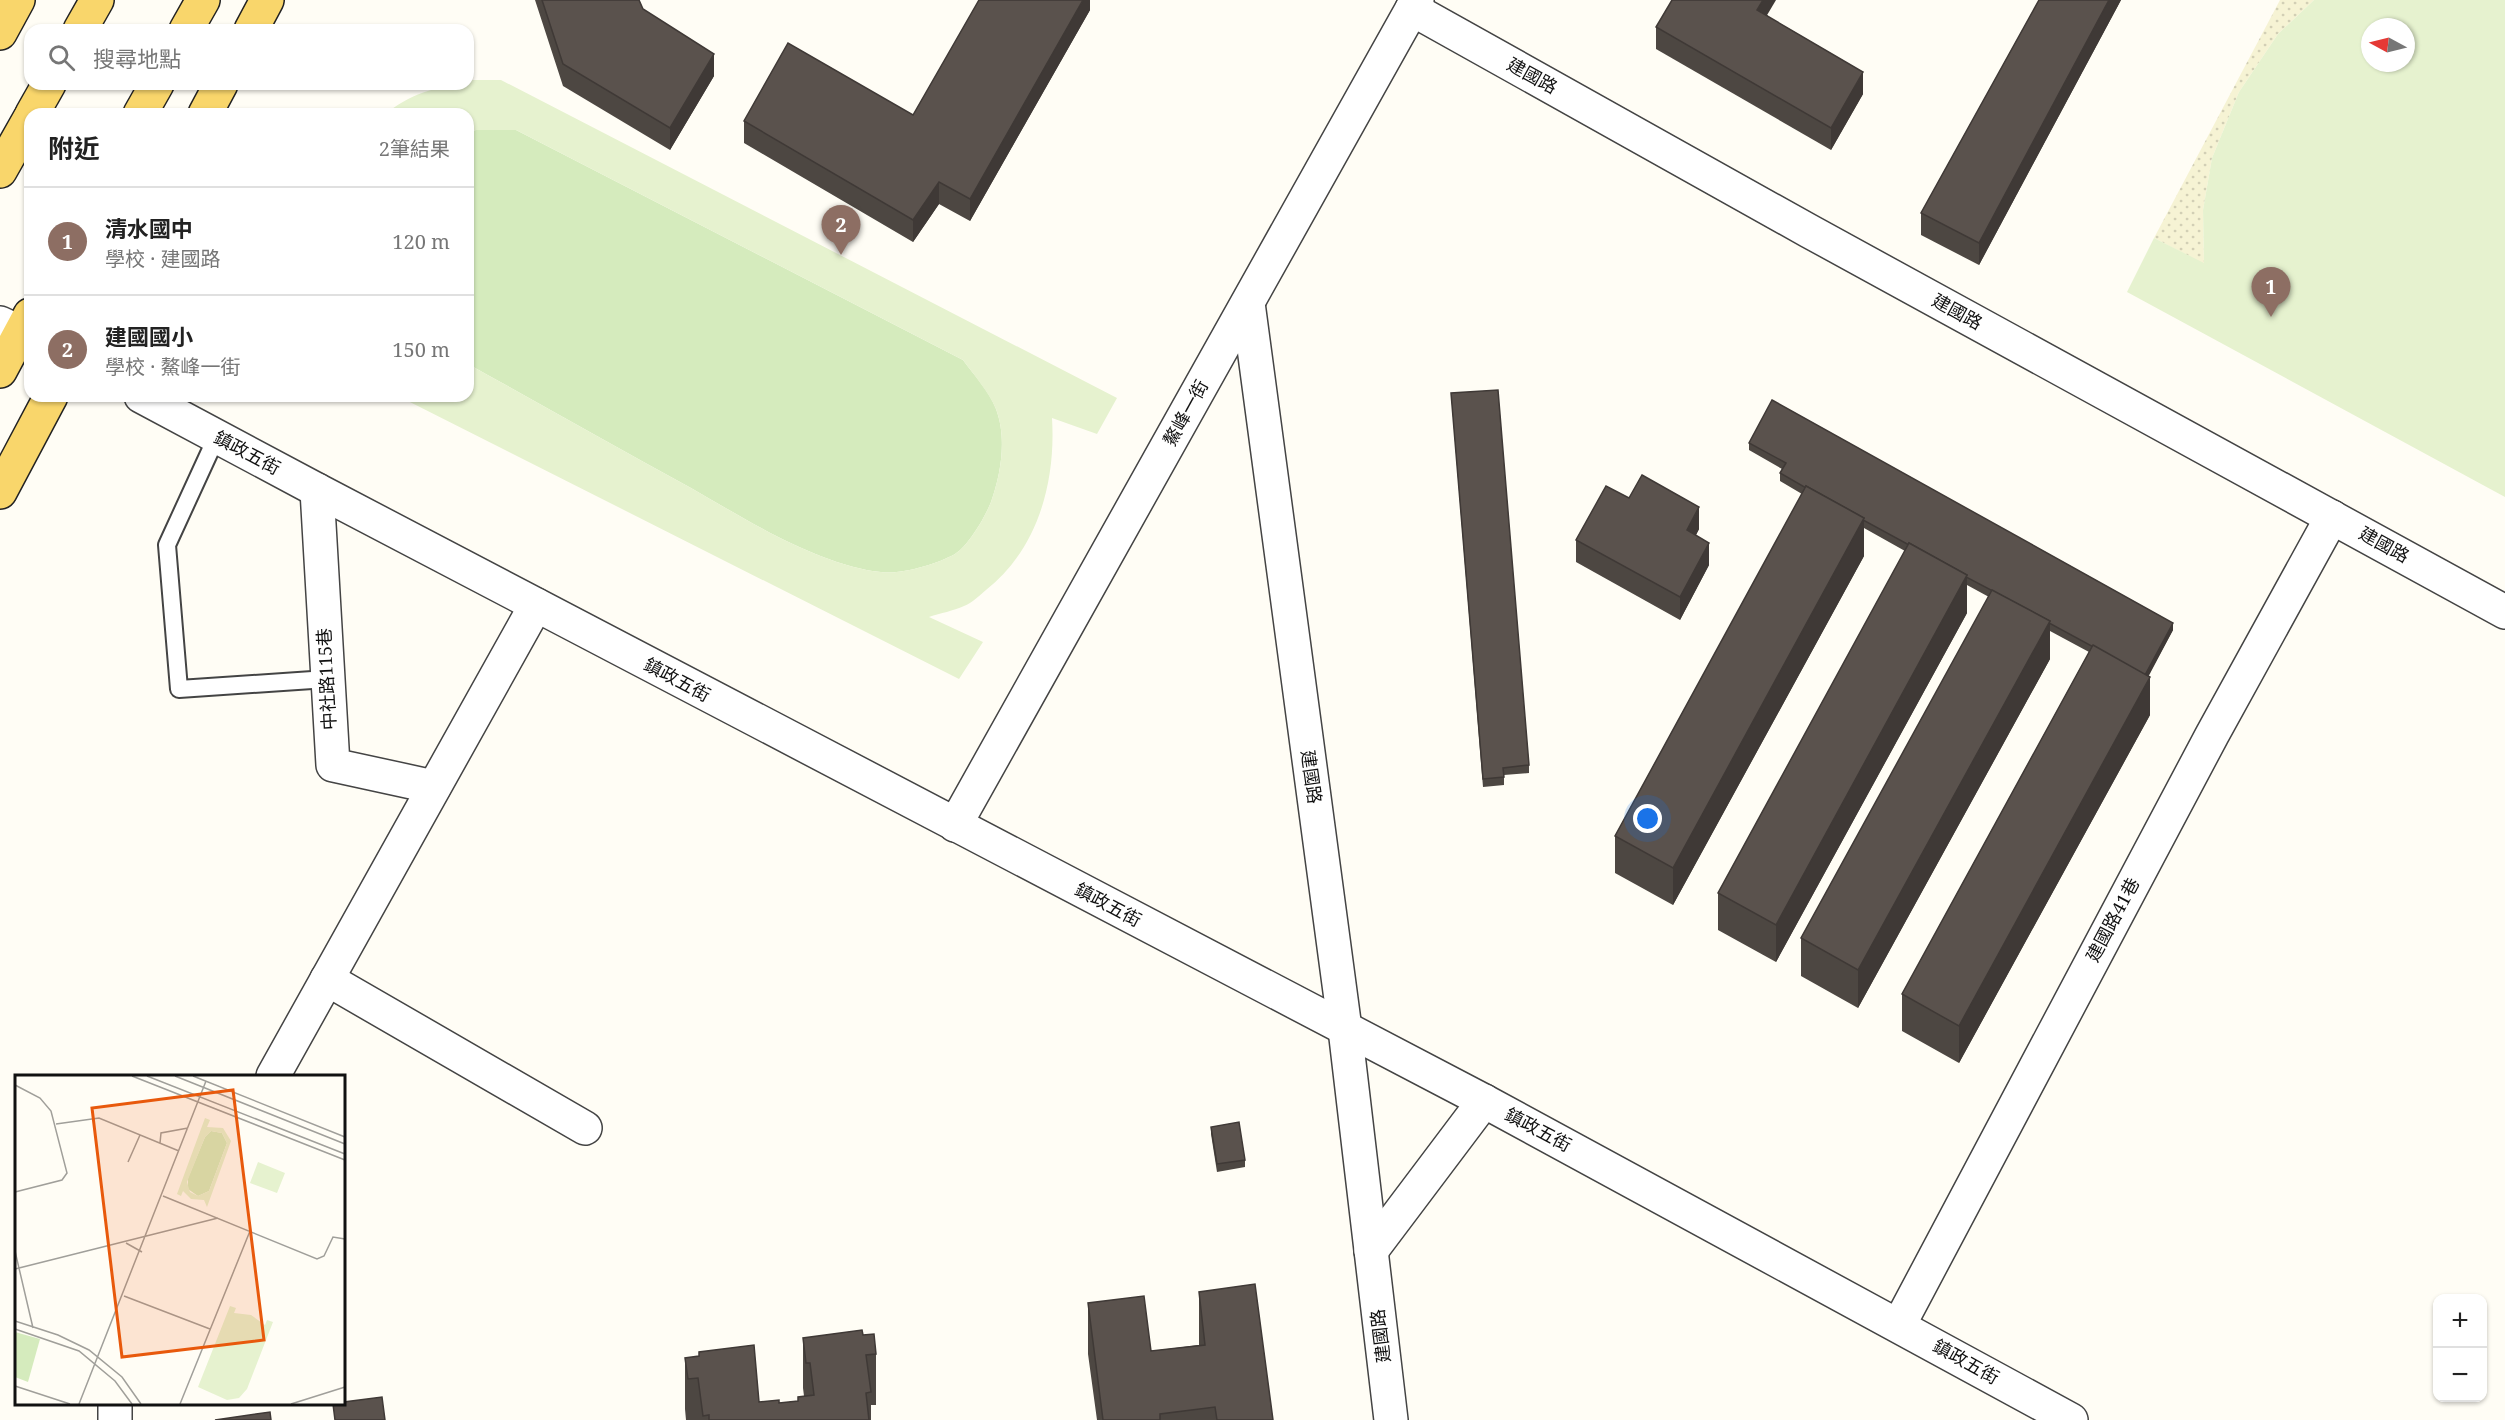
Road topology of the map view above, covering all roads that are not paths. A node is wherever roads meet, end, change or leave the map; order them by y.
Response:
1 (18, 0) edge
2 (97, 0) edge
3 (203, 0) edge
4 (267, 0) edge
5 (1414, 4) edge
6 (83, 24) edge
7 (189, 24) edge
8 (254, 24) edge
9 (0, 33) edge
10 (46, 90) edge
11 (154, 90) edge
12 (219, 90) edge
13 (36, 108) edge
14 (143, 108) edge
15 (208, 108) edge
16 (24, 128) edge
17 (0, 171) edge
18 (1248, 303) junction
19 (20, 327) edge
20 (0, 371) edge
21 (48, 402) edge
22 (152, 402) edge
23 (217, 436) junction
24 (316, 490) junction
25 (0, 492) edge
26 (2332, 517) junction
27 (536, 605) junction
28 (2505, 612) edge
29 (327, 679) junction
30 (434, 787) junction
31 (955, 825) junction
32 (327, 979) junction
33 (1345, 1029) junction
34 (274, 1075) edge
35 (1484, 1101) junction
36 (585, 1128) dead end
37 (1371, 1251) junction
38 (1899, 1325) junction
39 (1391, 1420) edge
40 (2072, 1420) edge

1 - 9 main road
2 - 6 main road
3 - 7 main road
4 - 8 main road
5 - 18 street, 鰲峰一街
5 - 26 street, 建國路
10 - 13 main road
11 - 14 main road
12 - 15 main road
16 - 17 main road
18 - 31 street, 鰲峰一街
18 - 33 street, 建國路
19 - 20 main road
21 - 25 main road
22 - 23 street, 鎮政五街
23 - 24 street, 鎮政五街
23 - 29 lane
24 - 27 street, 鎮政五街
24 - 29 street, 中社路115巷
26 - 28 street, 建國路
26 - 38 street, 建國路41巷
27 - 30 street
27 - 31 street, 鎮政五街
29 - 30 street, 中社路115巷
30 - 32 street
31 - 33 street, 鎮政五街
32 - 34 street
32 - 36 street
33 - 35 street, 鎮政五街
33 - 37 street, 建國路
35 - 37 street
35 - 38 street, 鎮政五街
37 - 39 street, 建國路
38 - 40 street, 鎮政五街

